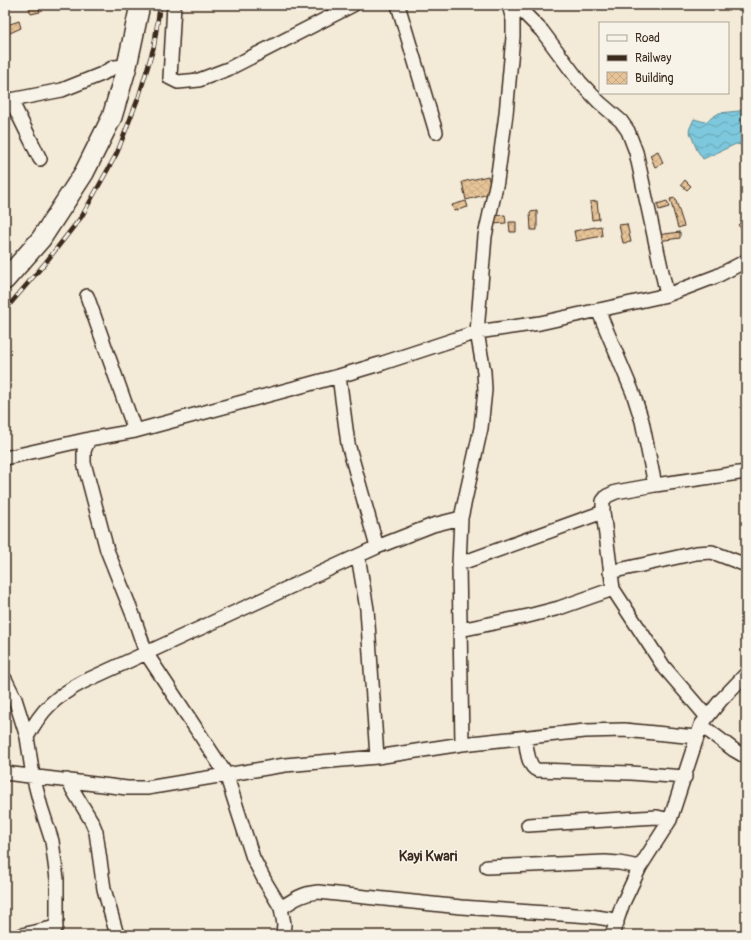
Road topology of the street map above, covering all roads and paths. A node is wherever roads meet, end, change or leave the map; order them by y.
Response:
1 (140, 5) edge
2 (174, 5) edge
3 (353, 5) edge
4 (398, 5) edge
5 (509, 5) edge
6 (516, 5) edge
7 (127, 66) junction
8 (8, 98) edge
9 (436, 132) dead end
10 (40, 159) dead end
11 (746, 261) edge
12 (5, 280) edge
13 (667, 295) junction
14 (87, 296) dead end
15 (598, 310) junction
16 (477, 332) junction
17 (339, 376) junction
18 (136, 431) junction
19 (88, 439) junction
20 (5, 458) edge
21 (746, 472) edge
22 (655, 485) junction
23 (603, 512) junction
24 (461, 518) junction
25 (378, 547) junction
26 (358, 556) junction
27 (459, 564) junction
28 (746, 565) edge
29 (610, 572) junction
30 (613, 589) junction
31 (460, 630) junction
32 (146, 653) junction
33 (746, 674) edge
34 (5, 679) edge
35 (704, 721) junction
36 (27, 737) junction
37 (696, 737) junction
38 (525, 738) junction
39 (462, 744) junction
40 (377, 757) junction
41 (746, 757) edge
42 (5, 772) edge
43 (226, 774) junction
44 (33, 776) junction
45 (684, 777) junction
46 (68, 780) junction
47 (670, 820) junction
48 (528, 825) dead end
49 (487, 867) dead end
50 (640, 867) junction
51 (281, 908) junction
52 (615, 929) edge
53 (54, 931) edge
54 (22, 935) edge
55 (118, 935) edge
56 (283, 935) edge

1 - 7 street
2 - 3 street
4 - 9 street
5 - 16 street
6 - 13 street
7 - 8 street
7 - 12 street
8 - 10 street
11 - 13 street
13 - 15 street
14 - 18 street
15 - 16 street
15 - 22 street
16 - 17 street
16 - 24 street
17 - 18 street
17 - 25 street
18 - 19 street
19 - 20 street
19 - 32 street
21 - 22 street
22 - 23 street
23 - 27 street
23 - 29 street
24 - 25 street
24 - 27 street
25 - 26 street
26 - 32 street
26 - 40 street
27 - 31 street
28 - 29 street
29 - 30 street
30 - 31 street
30 - 35 street
31 - 39 street
32 - 36 street
32 - 43 street
33 - 35 street
34 - 36 street
35 - 37 street
35 - 41 street
36 - 44 street
37 - 38 street
37 - 45 street
38 - 39 street
38 - 45 street
39 - 40 street
40 - 43 street
42 - 44 street
43 - 46 street
43 - 51 street
44 - 46 street
44 - 53 street
45 - 47 street
46 - 55 street
47 - 48 street
47 - 50 street
49 - 50 street
50 - 52 street
51 - 52 street
51 - 56 street
53 - 54 street

